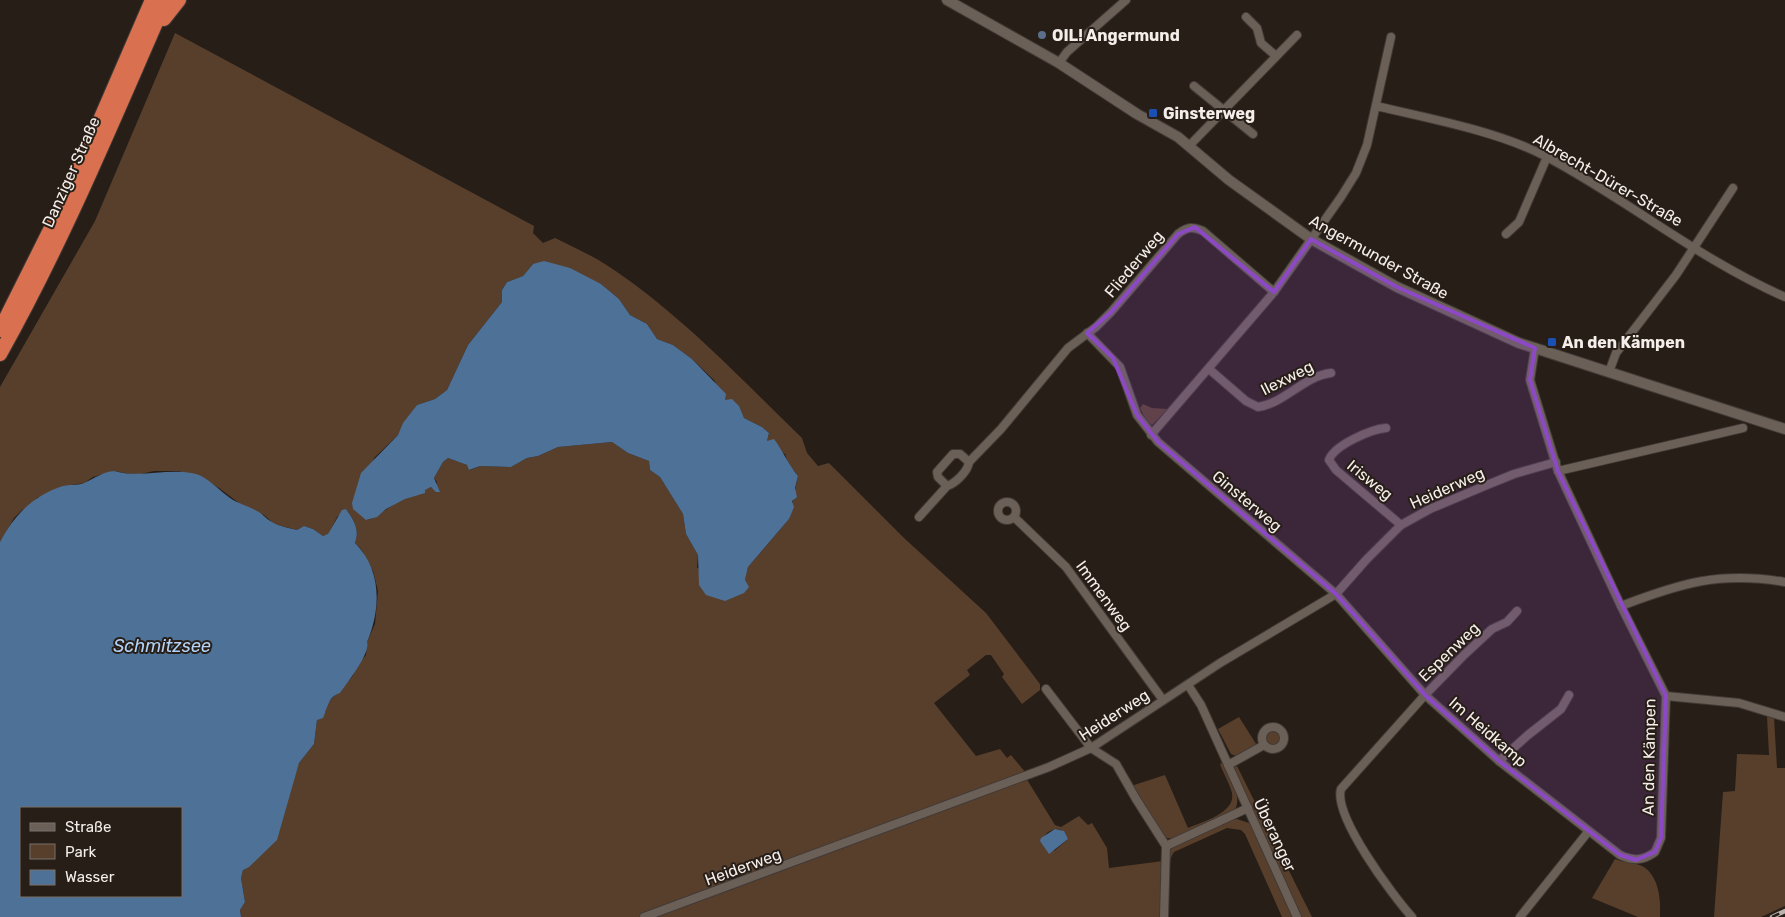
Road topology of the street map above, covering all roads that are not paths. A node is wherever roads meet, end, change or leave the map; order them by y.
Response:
1 (152, 0) edge
2 (166, 0) edge
3 (178, 0) edge
4 (947, 0) edge
5 (1126, 0) edge
6 (1246, 17) dead end
7 (152, 30) junction
8 (1297, 35) dead end
9 (1390, 37) dead end
10 (1276, 56) junction
11 (1059, 64) junction
12 (1194, 86) dead end
13 (1376, 106) junction
14 (1223, 110) junction
15 (1253, 134) dead end
16 (1189, 146) junction
17 (1547, 157) junction
18 (1733, 188) dead end
19 (1506, 234) dead end
20 (1311, 239) junction
21 (1694, 247) junction
22 (1274, 292) junction
23 (1785, 297) edge
24 (0, 330) edge
25 (1087, 334) junction
26 (1535, 348) junction
27 (0, 354) edge
28 (1209, 369) junction
29 (1609, 372) junction
30 (1331, 373) dead end
31 (1386, 428) dead end
32 (1743, 428) dead end
33 (1785, 429) edge
34 (1151, 435) junction
35 (969, 462) junction
36 (1556, 462) junction
37 (1558, 471) junction
38 (947, 486) junction
39 (919, 517) dead end
40 (1014, 517) dead end
41 (1401, 525) junction
42 (1785, 582) edge
43 (1336, 594) junction
44 (1621, 606) junction
45 (1517, 611) dead end
46 (1188, 684) junction
47 (1046, 689) dead end
48 (1425, 695) junction
49 (1569, 696) dead end
50 (1666, 696) junction
51 (1163, 700) junction
52 (1785, 717) edge
53 (1264, 745) dead end
54 (1091, 748) junction
55 (1499, 762) junction
56 (1228, 765) junction
57 (1248, 808) junction
58 (1588, 832) junction
59 (1166, 846) junction
60 (1645, 858) joint
61 (644, 917) edge
62 (1164, 917) edge
63 (1298, 917) edge
64 (1412, 917) edge
65 (1520, 917) edge

1 - 24 highway, Danziger Straße
2 - 7 highway, Danziger Straße
3 - 7 highway
4 - 11 main road, Angermunder Straße
5 - 11 street
6 - 10 street
7 - 27 highway, Danziger Straße
8 - 10 street
9 - 13 street
10 - 14 street
11 - 16 main road, Angermunder Straße
12 - 14 street
13 - 17 street, Albrecht-Dürer-Straße
13 - 20 street
14 - 15 street
14 - 16 street
16 - 20 main road, Angermunder Straße
17 - 19 street
17 - 21 street, Albrecht-Dürer-Straße
18 - 21 street
20 - 22 street
20 - 26 main road, Angermunder Straße
21 - 23 street, Albrecht-Dürer-Straße
21 - 29 street
22 - 25 street, Fliederweg
22 - 28 street
25 - 34 street
25 - 35 street, Fliederweg
26 - 29 main road, Angermunder Straße
26 - 36 street, An den Kämpen
28 - 30 street, Ilexweg
28 - 34 street
29 - 33 main road, Angermunder Straße
31 - 41 street, Irisweg
32 - 37 street
34 - 43 street, Ginsterweg
35 - 38 street, Fliederweg
35 - 38 street
36 - 37 street, An den Kämpen
36 - 41 street, Heiderweg
37 - 44 street, An den Kämpen
38 - 39 street, Fliederweg
40 - 51 street, Immenweg
41 - 43 street, Heiderweg
42 - 44 street
43 - 46 street, Heiderweg
43 - 48 street, Im Heidkamp
44 - 50 street, An den Kämpen
45 - 48 street, Espenweg
46 - 51 street, Heiderweg
46 - 56 street, Überanger
47 - 54 street
48 - 55 street, Im Heidkamp
48 - 64 street, Espenweg
49 - 55 street
50 - 52 street
50 - 60 street, An den Kämpen
51 - 54 street, Heiderweg
53 - 56 street
54 - 59 street
54 - 61 street, Heiderweg
55 - 58 street, Im Heidkamp
56 - 57 street, Überanger
57 - 59 street
57 - 63 street, Überanger
58 - 60 street, Im Heidkamp
58 - 65 street
59 - 62 street

